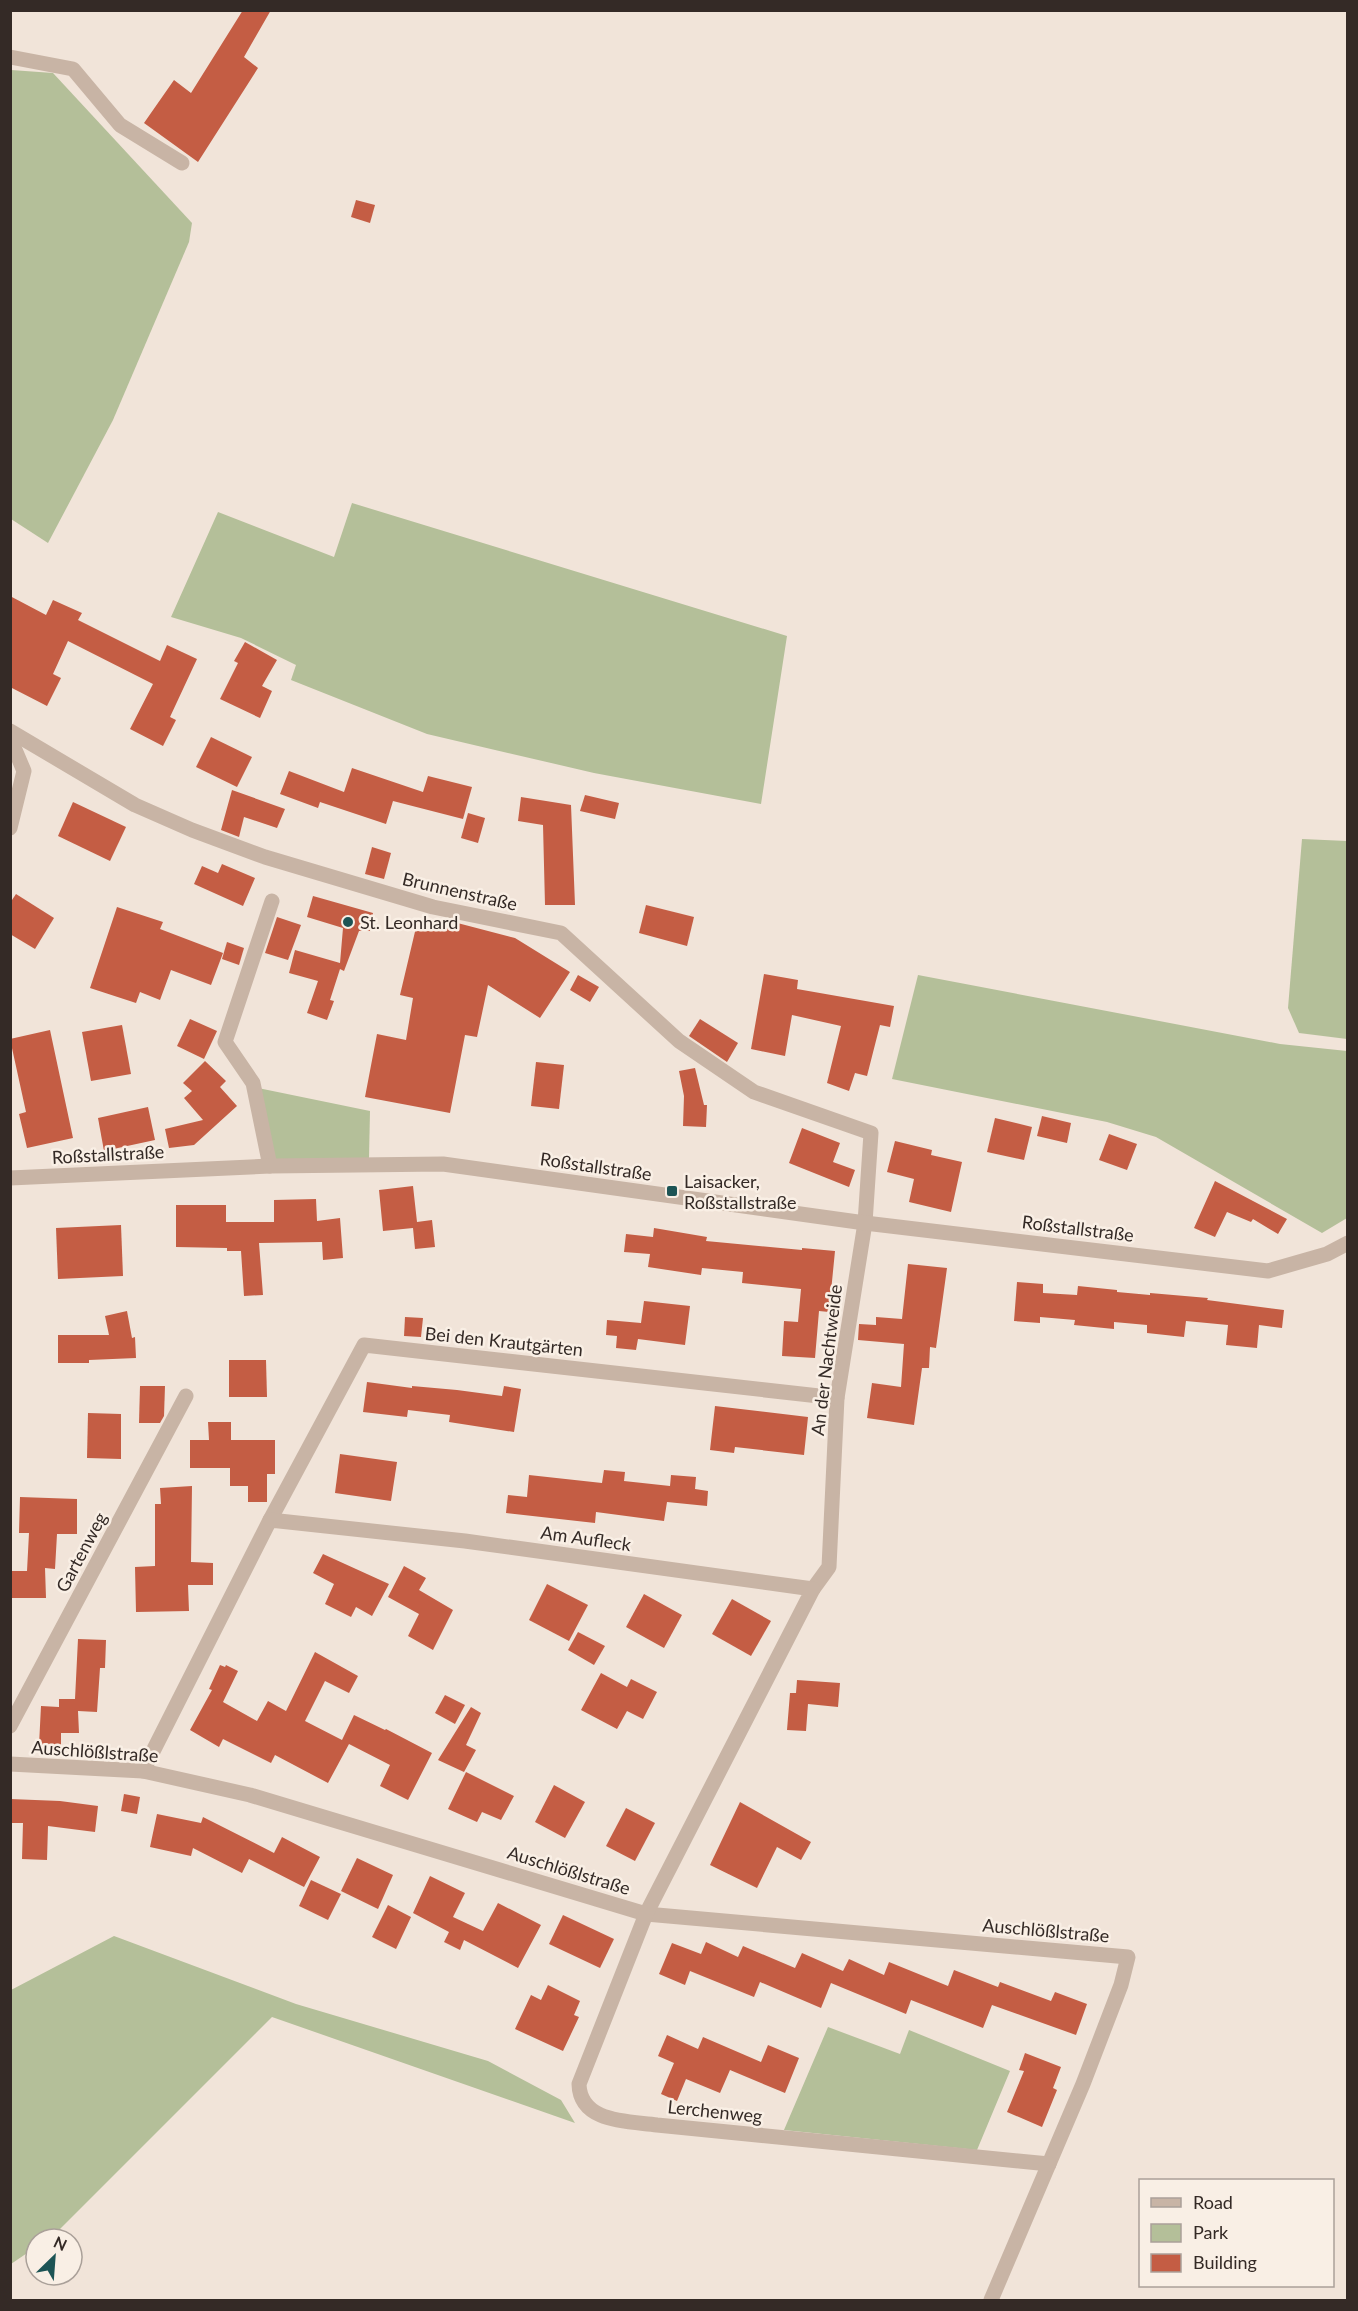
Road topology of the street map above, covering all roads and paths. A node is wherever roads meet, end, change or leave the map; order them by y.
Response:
1 (10, 57) edge
2 (182, 164) dead end
3 (10, 732) edge
4 (10, 738) edge
5 (10, 828) edge
6 (272, 901) dead end
7 (872, 1133) joint
8 (270, 1166) junction
9 (10, 1178) edge
10 (866, 1223) junction
11 (1347, 1243) edge
12 (186, 1396) dead end
13 (837, 1398) junction
14 (270, 1520) junction
15 (813, 1589) junction
16 (10, 1726) edge
17 (10, 1764) edge
18 (143, 1771) junction
19 (646, 1914) junction
20 (1049, 2164) junction
21 (991, 2301) edge

1 - 2 street
3 - 7 street, Brunnenstraße
4 - 5 street
6 - 8 street
7 - 10 street, An der Nachtweide
8 - 9 street, Roßstallstraße
8 - 10 street, Roßstallstraße
10 - 11 street, Roßstallstraße
10 - 13 street, An der Nachtweide
12 - 16 street, Gartenweg
13 - 14 street, Bei den Krautgärten
13 - 15 street, An der Nachtweide
14 - 15 street, Am Aufleck
14 - 18 street
15 - 19 street
17 - 18 street, Auschlößlstraße
18 - 19 street, Auschlößlstraße
19 - 20 street, Lerchenweg
19 - 20 street, Auschlößlstraße
20 - 21 street

